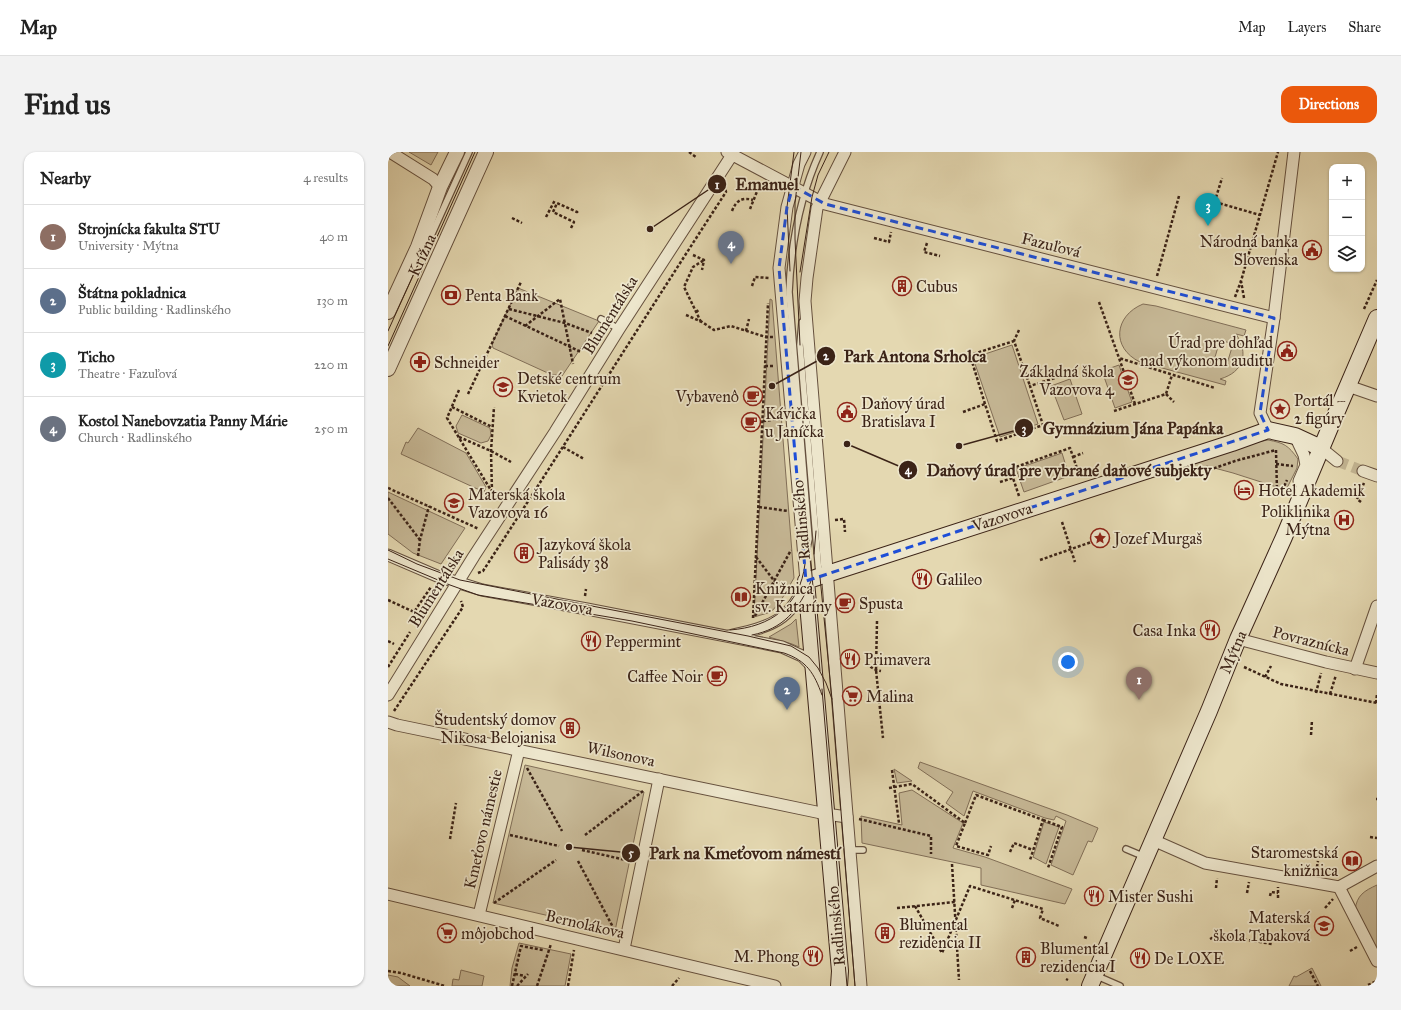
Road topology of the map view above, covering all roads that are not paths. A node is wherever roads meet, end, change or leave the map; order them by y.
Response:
1 (390, 152) edge
2 (457, 152) edge
3 (469, 152) edge
4 (486, 152) edge
5 (805, 152) edge
6 (820, 152) edge
7 (845, 152) edge
8 (1294, 152) edge
9 (730, 153) edge
10 (794, 186) junction
11 (440, 187) junction
12 (804, 193) junction
13 (820, 202) junction
14 (418, 246) junction
15 (805, 300) junction
16 (388, 312) edge
17 (1274, 318) junction
18 (1377, 318) edge
19 (601, 319) dead end
20 (619, 329) junction
21 (388, 369) edge
22 (1348, 386) junction
23 (1377, 396) edge
24 (1268, 430) junction
25 (1295, 436) junction
26 (1321, 448) junction
27 (1337, 461) tunnel mouth
28 (1364, 475) tunnel mouth
29 (1377, 476) edge
30 (1284, 537) junction
31 (388, 550) edge
32 (388, 555) edge
33 (399, 559) junction
34 (805, 564) junction
35 (817, 577) junction
36 (458, 583) junction
37 (1377, 606) edge
38 (729, 636) junction
39 (1238, 639) junction
40 (814, 668) junction
41 (1356, 669) junction
42 (1377, 673) edge
43 (388, 695) edge
44 (390, 718) edge
45 (519, 750) junction
46 (659, 779) junction
47 (826, 814) junction
48 (851, 817) junction
49 (1153, 840) junction
50 (1126, 849) dead end
51 (849, 850) junction
52 (863, 850) dead end
53 (1146, 857) junction
54 (1377, 866) edge
55 (1339, 887) junction
56 (388, 894) edge
57 (479, 915) junction
58 (624, 949) junction
59 (1377, 961) edge
60 (1092, 980) edge
61 (775, 986) edge
62 (839, 986) edge
63 (861, 986) edge
64 (1120, 986) edge

1 - 11 street
2 - 11 street, Krížna
3 - 14 lane
4 - 21 street, Krížna
5 - 10 street, Radlinského
6 - 12 lane
7 - 13 street, Radlinského
8 - 17 street
9 - 10 street, Fazuľová
9 - 20 street, Blumentálska
10 - 12 street, Fazuľová
10 - 34 street, Radlinského
11 - 14 street, Krížna
12 - 13 street, Fazuľová
12 - 34 lane
13 - 15 street, Radlinského
13 - 17 street, Fazuľová
14 - 16 street, Krížna
15 - 35 street, Radlinského
15 - 35 lane, Radlinského
17 - 24 street
18 - 22 main road, Mýtna
19 - 20 lane
20 - 36 street, Blumentálska
22 - 23 street
22 - 26 main road, Mýtna
24 - 25 main road
24 - 35 main road, Vazovova
25 - 26 main road
25 - 30 street
26 - 27 street
26 - 30 main road, Mýtna
28 - 29 street
30 - 39 main road, Mýtna
31 - 33 street, Vazovova
32 - 33 street, Vazovova
33 - 36 street, Vazovova
34 - 35 street, Radlinského
35 - 38 street, Vazovova
35 - 40 main road, Radlinského
35 - 48 street, Radlinského
36 - 38 street, Vazovova
36 - 43 street, Blumentálska
37 - 41 street
38 - 40 street, Vazovova
39 - 41 street, Povraznícka
39 - 49 main road, Mýtna
40 - 47 main road, Radlinského
41 - 42 street, Povraznícka
44 - 45 street, Wilsonova
45 - 46 street, Wilsonova
45 - 57 street, Kmeťovo námestie
46 - 47 street, Wilsonova
46 - 58 street
47 - 48 street, Wilsonova
47 - 62 main road, Radlinského
48 - 51 street, Radlinského
49 - 53 main road, Mýtna
49 - 55 street
50 - 53 lane
51 - 52 lane
51 - 63 street, Radlinského
53 - 60 main road, Mýtna
54 - 55 street
55 - 59 street
56 - 57 street, Bernolákova
57 - 58 street, Bernolákova
58 - 61 street, Bernolákova
60 - 64 lane

